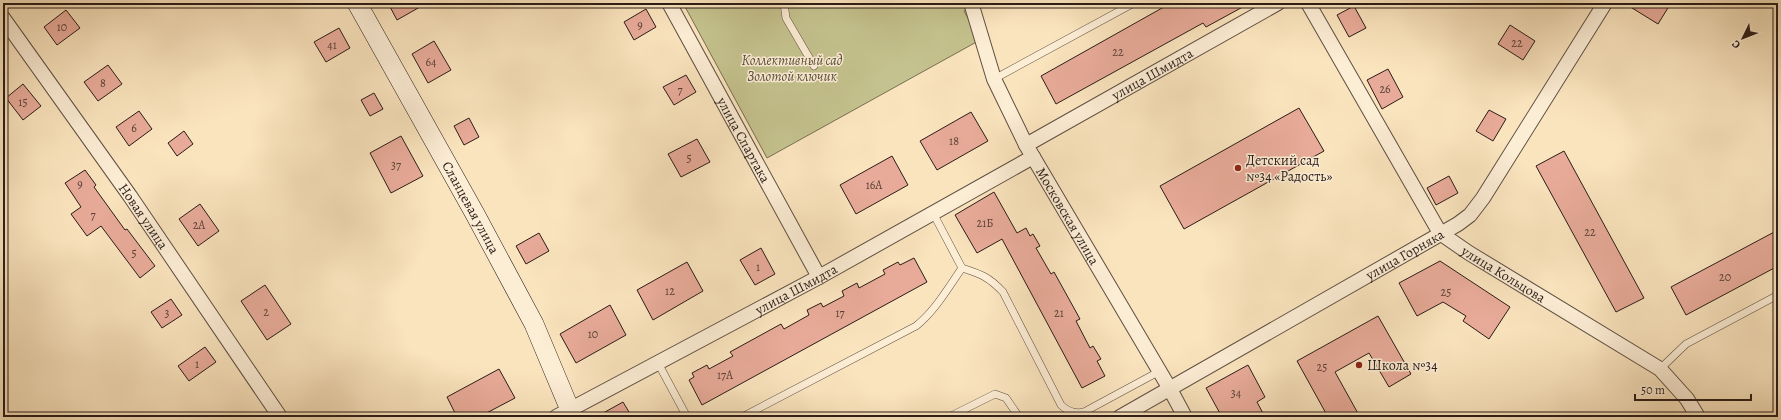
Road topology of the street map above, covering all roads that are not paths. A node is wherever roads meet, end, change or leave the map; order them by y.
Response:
1 (357, 3) edge
2 (669, 3) edge
3 (784, 3) edge
4 (1134, 3) edge
5 (1278, 3) edge
6 (1308, 3) edge
7 (1605, 3) edge
8 (971, 5) edge
9 (3, 18) edge
10 (814, 66) dead end
11 (994, 79) junction
12 (1030, 151) junction
13 (933, 213) junction
14 (1440, 233) junction
15 (962, 268) junction
16 (819, 277) junction
17 (1778, 295) edge
18 (658, 363) junction
19 (1660, 369) junction
20 (1160, 371) junction
21 (1170, 389) junction
22 (567, 414) edge
23 (280, 417) edge
24 (687, 417) edge
25 (742, 417) edge
26 (949, 417) edge
27 (1019, 417) edge
28 (1120, 417) edge
29 (1185, 417) edge
30 (1698, 417) edge

1 - 22 main road, Сланцевая улица
2 - 16 street, улица Спартака
3 - 10 lane
4 - 11 lane
5 - 12 street, улица Шмидта
6 - 14 street, улица Кольцова
7 - 14 street, улица Горняка
8 - 11 street, Московская улица
9 - 23 street, Новая улица
11 - 12 street, Московская улица
12 - 13 street, улица Шмидта
12 - 20 street, Московская улица
13 - 15 lane
13 - 16 street, улица Шмидта
14 - 19 street, улица Кольцова
14 - 21 street, улица Горняка
15 - 20 lane
15 - 25 lane
16 - 18 street, улица Шмидта
17 - 19 lane
18 - 22 street, улица Шмидта
18 - 24 lane
19 - 30 street, улица Кольцова
20 - 21 street, Московская улица
21 - 28 street, улица Горняка
21 - 29 street, Московская улица
26 - 27 lane

